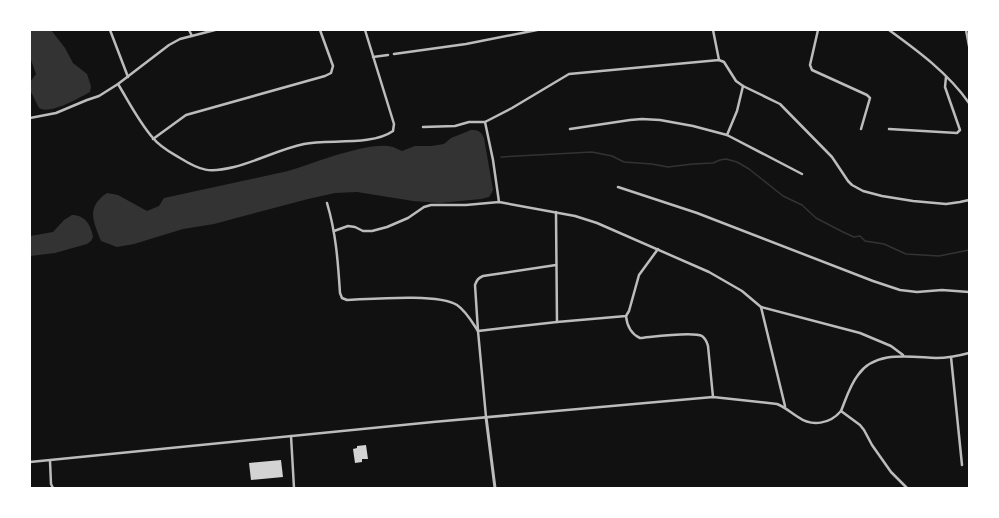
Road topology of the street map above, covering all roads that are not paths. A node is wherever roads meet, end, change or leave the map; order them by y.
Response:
1 (110, 30) edge
2 (189, 30) edge
3 (214, 30) edge
4 (320, 30) edge
5 (365, 30) edge
6 (537, 30) edge
7 (713, 30) edge
8 (818, 30) edge
9 (889, 30) edge
10 (966, 30) edge
11 (192, 36) junction
12 (969, 46) edge
13 (394, 54) dead end
14 (388, 55) dead end
15 (373, 58) junction
16 (719, 60) junction
17 (128, 77) junction
18 (946, 77) junction
19 (118, 84) junction
20 (743, 86) junction
21 (969, 103) edge
22 (30, 118) edge
23 (485, 122) junction
24 (424, 127) dead end
25 (570, 129) dead end
26 (861, 129) dead end
27 (889, 129) dead end
28 (727, 135) junction
29 (153, 138) junction
30 (802, 174) dead end
31 (618, 187) dead end
32 (969, 200) edge
33 (499, 202) junction
34 (327, 203) dead end
35 (556, 212) junction
36 (334, 230) junction
37 (658, 249) junction
38 (556, 265) junction
39 (969, 292) edge
40 (761, 307) junction
41 (626, 316) junction
42 (557, 322) junction
43 (478, 331) junction
44 (969, 353) edge
45 (904, 355) junction
46 (951, 357) junction
47 (713, 397) junction
48 (785, 406) junction
49 (841, 411) junction
50 (486, 417) junction
51 (291, 436) junction
52 (50, 460) junction
53 (30, 462) edge
54 (962, 465) dead end
55 (53, 488) edge
56 (294, 488) edge
57 (495, 488) edge
58 (907, 488) edge

1 - 17 street
2 - 11 street
3 - 11 street
4 - 29 street
5 - 15 street
6 - 13 street
7 - 16 street
8 - 26 street
9 - 18 street
10 - 12 street
11 - 17 street
14 - 15 street
15 - 29 street
16 - 20 street
16 - 23 street
17 - 19 street
18 - 21 street
18 - 27 street
19 - 22 street
19 - 29 street
20 - 28 street
20 - 32 street
23 - 24 street
23 - 33 street
25 - 28 street
28 - 30 street
31 - 39 street
33 - 35 street
33 - 36 street
34 - 36 street
35 - 37 street
35 - 38 street
36 - 43 street
37 - 40 street
37 - 41 street
38 - 42 street
38 - 43 street
40 - 45 street
40 - 48 street
41 - 42 street
41 - 47 street
42 - 43 street
43 - 50 street
44 - 46 street
45 - 46 street
45 - 49 street
46 - 54 street
47 - 48 street
47 - 50 street
48 - 49 street
49 - 58 street
50 - 51 street
50 - 57 street
51 - 52 street
51 - 56 street
52 - 53 street
52 - 55 street

